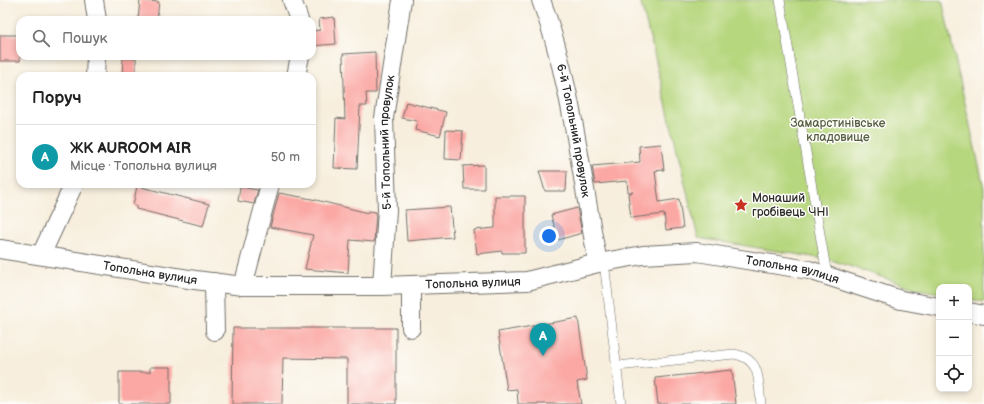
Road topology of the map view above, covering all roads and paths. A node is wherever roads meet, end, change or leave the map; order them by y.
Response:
1 (94, 0) edge
2 (292, 0) edge
3 (402, 0) edge
4 (541, 0) edge
5 (780, 0) edge
6 (96, 16) edge
7 (298, 16) edge
8 (96, 60) edge
9 (299, 60) edge
10 (95, 72) edge
11 (297, 72) edge
12 (72, 188) edge
13 (269, 188) edge
14 (0, 249) edge
15 (41, 254) junction
16 (601, 263) junction
17 (827, 275) junction
18 (214, 282) junction
19 (411, 285) junction
20 (243, 286) junction
21 (382, 286) junction
22 (936, 306) edge
23 (972, 313) edge
24 (984, 315) edge
25 (411, 328) dead end
26 (215, 331) dead end
27 (617, 366) junction
28 (620, 404) edge
29 (761, 404) edge

1 - 6 street
2 - 7 street
3 - 21 street, 5-й Топольний провулок
4 - 16 street, 6-й Топольний провулок
5 - 17 lane
8 - 10 street
9 - 11 street
12 - 15 street
13 - 20 street
14 - 15 street, Топольна вулиця
15 - 18 street, Топольна вулиця
16 - 17 street, Топольна вулиця
16 - 19 street, Топольна вулиця
16 - 27 lane
17 - 22 street, Топольна вулиця
18 - 20 street, Топольна вулиця
18 - 26 street
19 - 21 street, Топольна вулиця
19 - 25 street
20 - 21 street, Топольна вулиця
23 - 24 street
27 - 28 lane
27 - 29 lane

